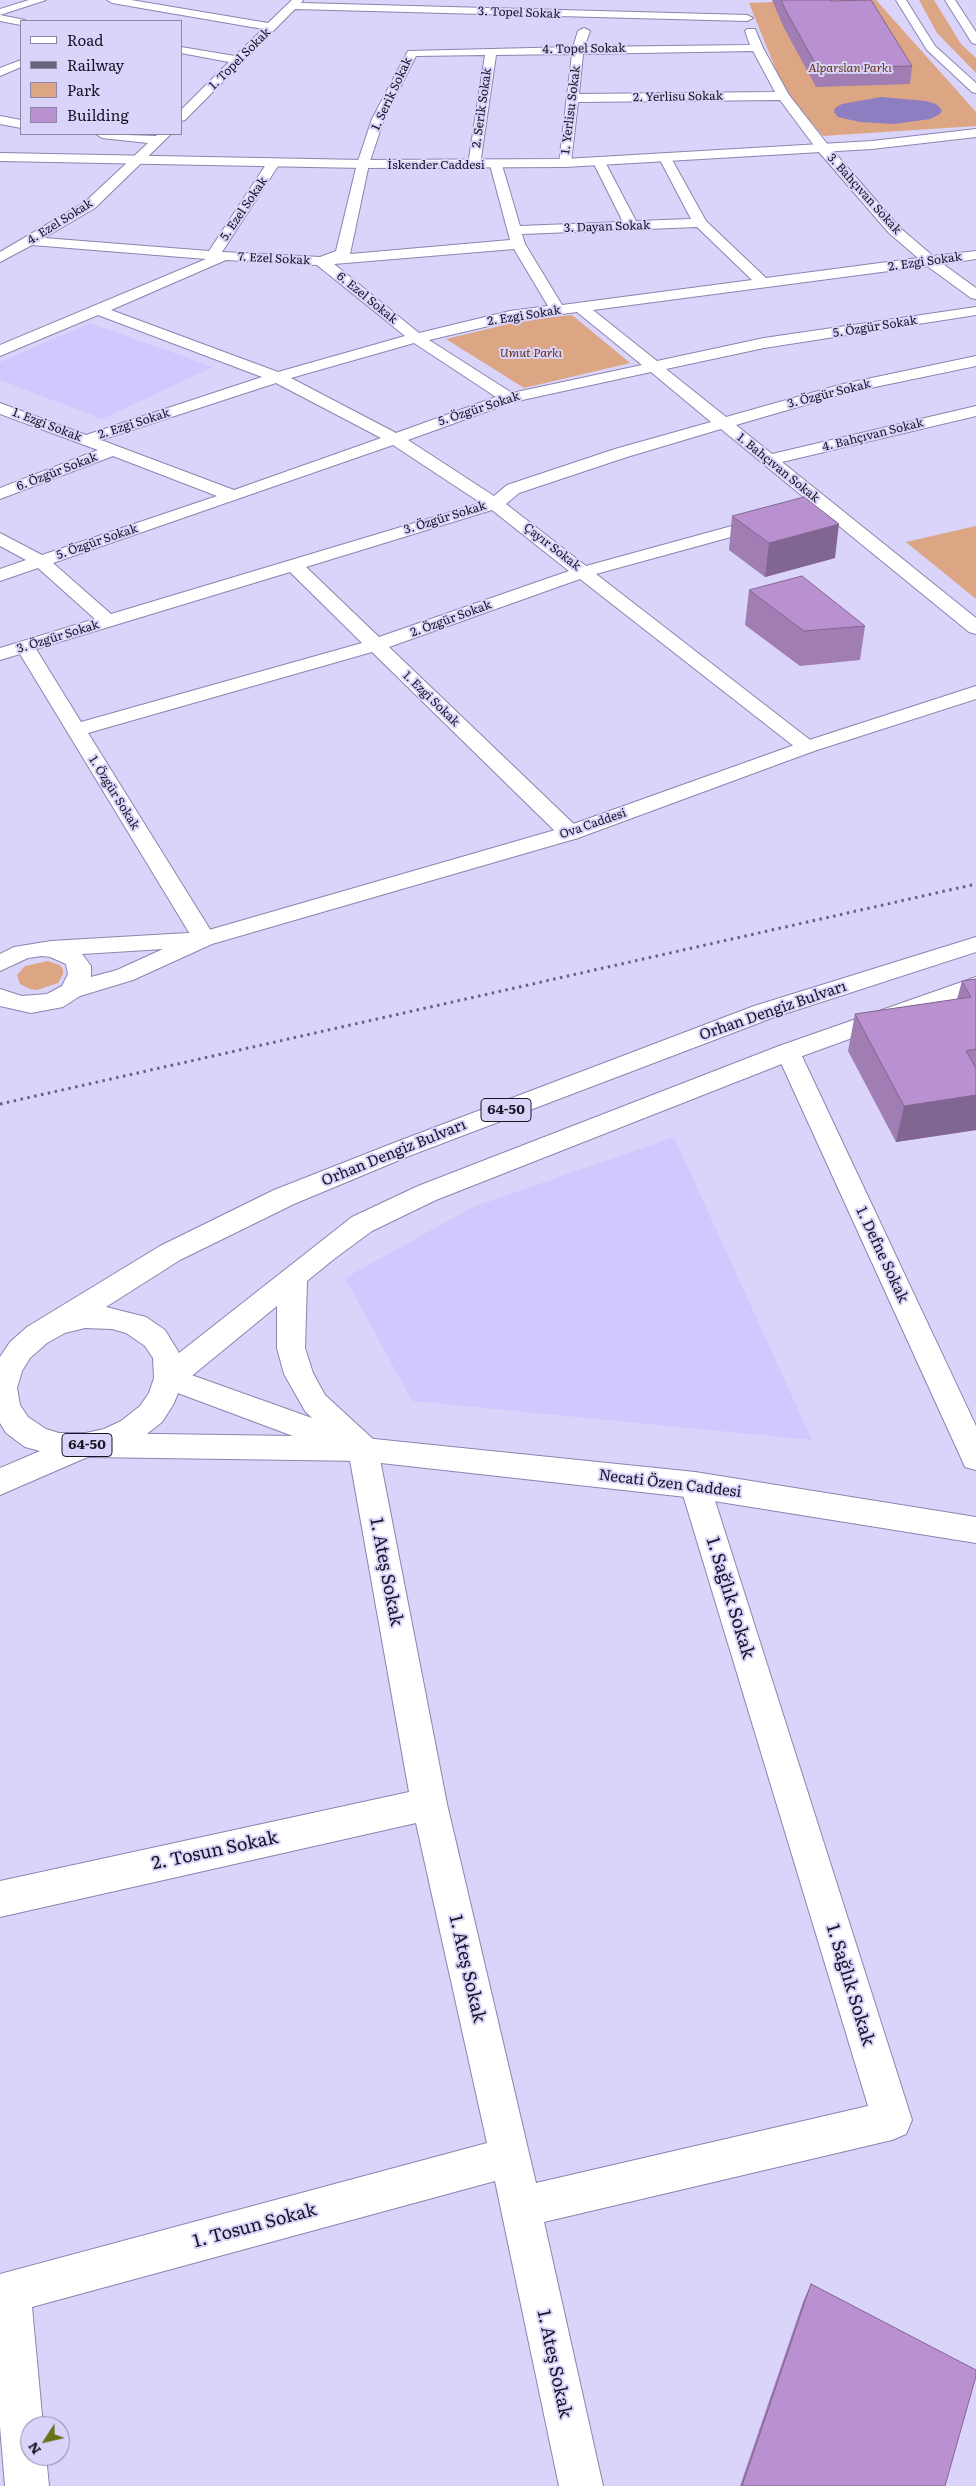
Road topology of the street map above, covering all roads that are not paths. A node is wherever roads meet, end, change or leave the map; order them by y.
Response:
1 (14, 0) edge
2 (41, 0) edge
3 (112, 0) edge
4 (596, 0) edge
5 (901, 0) edge
6 (950, 0) edge
7 (295, 3) edge
8 (0, 4) edge
9 (0, 12) edge
10 (745, 13) joint
11 (589, 16) junction
12 (0, 18) edge
13 (20, 22) edge
14 (972, 25) edge
15 (271, 27) junction
16 (976, 41) edge
17 (757, 48) junction
18 (578, 49) junction
19 (182, 50) edge
20 (491, 51) junction
21 (412, 53) joint
22 (0, 59) edge
23 (238, 60) junction
24 (20, 63) edge
25 (20, 63) edge
26 (0, 72) edge
27 (976, 89) edge
28 (188, 93) dead end
29 (203, 95) junction
30 (783, 96) junction
31 (572, 98) junction
32 (182, 116) edge
33 (0, 120) edge
34 (20, 124) edge
35 (976, 133) edge
36 (122, 135) edge
37 (161, 137) edge
38 (872, 144) junction
39 (976, 144) edge
40 (823, 148) junction
41 (0, 157) edge
42 (665, 158) junction
43 (138, 160) junction
44 (599, 162) junction
45 (274, 163) junction
46 (565, 163) junction
47 (363, 164) junction
48 (474, 165) junction
49 (496, 165) junction
50 (700, 223) junction
51 (632, 226) junction
52 (513, 230) junction
53 (30, 241) junction
54 (518, 244) junction
55 (976, 255) edge
56 (219, 256) junction
57 (0, 258) edge
58 (321, 261) junction
59 (931, 262) junction
60 (763, 283) junction
61 (976, 295) edge
62 (580, 307) junction
63 (98, 310) junction
64 (558, 310) junction
65 (976, 311) edge
66 (416, 338) junction
67 (0, 351) edge
68 (976, 361) edge
69 (653, 366) junction
70 (277, 376) junction
71 (509, 398) junction
72 (0, 408) edge
73 (968, 412) edge
74 (26, 417) junction
75 (723, 423) junction
76 (976, 425) edge
77 (0, 427) edge
78 (394, 438) junction
79 (86, 440) junction
80 (114, 450) junction
81 (769, 460) junction
82 (0, 494) edge
83 (234, 496) junction
84 (495, 504) junction
85 (826, 506) junction
86 (0, 538) edge
87 (40, 561) junction
88 (292, 564) junction
89 (583, 572) junction
90 (0, 575) edge
91 (110, 622) junction
92 (976, 628) edge
93 (376, 645) junction
94 (25, 647) junction
95 (0, 654) edge
96 (976, 692) edge
97 (76, 730) junction
98 (807, 747) junction
99 (570, 833) junction
100 (204, 939) junction
101 (976, 944) edge
102 (42, 949) junction
103 (0, 964) edge
104 (976, 985) edge
105 (71, 991) junction
106 (3, 1000) edge
107 (788, 1052) junction
108 (293, 1277) junction
109 (57, 1324) junction
110 (10, 1356) edge
111 (169, 1378) junction
112 (86, 1445) junction
113 (363, 1449) junction
114 (976, 1458) edge
115 (0, 1482) edge
116 (695, 1485) junction
117 (976, 1530) edge
118 (430, 1804) junction
119 (0, 1899) edge
120 (510, 2157) junction
121 (521, 2207) junction
122 (5, 2294) edge
123 (27, 2486) edge
124 (581, 2486) edge

1 - 8 street
2 - 9 street
3 - 15 street
4 - 11 street, 1. Yerlisu Sokak
5 - 27 street
6 - 14 street
7 - 11 street, 3. Topel Sokak
7 - 15 street, 1. Topel Sokak
10 - 11 street, 3. Topel Sokak
10 - 17 street, 3. Bahçıvan Sokak
11 - 18 street, 1. Yerlisu Sokak
12 - 13 street
14 - 16 street
15 - 23 street, 1. Topel Sokak
17 - 18 street, 4. Topel Sokak
17 - 30 street, 3. Bahçıvan Sokak
18 - 20 street, 4. Topel Sokak
18 - 31 street, 1. Yerlisu Sokak
19 - 23 street
20 - 21 street, 4. Topel Sokak
20 - 48 street, 2. Serik Sokak
21 - 47 street, 1. Serik Sokak
22 - 24 street
23 - 29 street, 1. Topel Sokak
25 - 26 street
28 - 29 street
29 - 32 street, 1. Topel Sokak
30 - 31 street, 2. Yerlisu Sokak
30 - 40 street, 3. Bahçıvan Sokak
31 - 46 street, 1. Yerlisu Sokak
33 - 34 street
35 - 38 street
36 - 37 street
37 - 43 street
38 - 39 street
38 - 40 street, İskender Caddesi
40 - 42 street, İskender Caddesi
40 - 59 street, 3. Bahçıvan Sokak
41 - 43 street, İskender Caddesi
42 - 44 street, İskender Caddesi
42 - 50 street
43 - 45 street, İskender Caddesi
43 - 53 street, 4. Ezel Sokak
44 - 46 street, İskender Caddesi
44 - 51 street
45 - 47 street, İskender Caddesi
45 - 56 street, 5. Ezel Sokak
46 - 49 street, İskender Caddesi
47 - 48 street, İskender Caddesi
47 - 58 street, 6. Ezel Sokak
48 - 49 street, İskender Caddesi
49 - 52 street
50 - 51 street, 3. Dayan Sokak
50 - 60 street
51 - 52 street, 3. Dayan Sokak
52 - 54 street
53 - 56 street, 7. Ezel Sokak
53 - 57 street, 4. Ezel Sokak
54 - 58 street, 7. Ezel Sokak
54 - 64 street
55 - 59 street, 2. Ezgi Sokak
56 - 58 street, 7. Ezel Sokak
56 - 63 street
58 - 66 street, 6. Ezel Sokak
59 - 60 street, 2. Ezgi Sokak
59 - 61 street, 3. Bahçıvan Sokak
60 - 62 street, 2. Ezgi Sokak
62 - 64 street, 2. Ezgi Sokak
62 - 69 street, 1. Bahçıvan Sokak
63 - 67 street
63 - 70 street, Çayır Sokak
64 - 66 street, 2. Ezgi Sokak
65 - 69 street, 5. Özgür Sokak
66 - 70 street, 2. Ezgi Sokak
66 - 71 street, 6. Ezel Sokak
68 - 75 street, 3. Özgür Sokak
69 - 71 street, 5. Özgür Sokak
69 - 75 street, 1. Bahçıvan Sokak
70 - 78 street, Çayır Sokak
70 - 79 street, 2. Ezgi Sokak
71 - 78 street, 5. Özgür Sokak
72 - 74 street, 1. Ezgi Sokak
73 - 76 street
73 - 81 street, 4. Bahçıvan Sokak
74 - 77 street
74 - 79 street, 1. Ezgi Sokak
75 - 81 street, 1. Bahçıvan Sokak
75 - 84 street, 3. Özgür Sokak
78 - 83 street, 5. Özgür Sokak
78 - 84 street, Çayır Sokak
79 - 80 street, 1. Ezgi Sokak
80 - 82 street, 6. Özgür Sokak
80 - 83 street, 1. Ezgi Sokak
81 - 85 street, 1. Bahçıvan Sokak
83 - 87 street, 5. Özgür Sokak
84 - 88 street, 3. Özgür Sokak
84 - 89 street, Çayır Sokak
85 - 89 street, 2. Özgür Sokak
85 - 92 street, 1. Bahçıvan Sokak
86 - 87 street
87 - 90 street, 5. Özgür Sokak
87 - 91 street
88 - 91 street, 3. Özgür Sokak
88 - 93 street, 1. Ezgi Sokak
89 - 93 street, 2. Özgür Sokak
89 - 98 street, Çayır Sokak
91 - 94 street, 3. Özgür Sokak
93 - 97 street, 2. Özgür Sokak
93 - 99 street, 1. Ezgi Sokak
94 - 95 street, 3. Özgür Sokak
94 - 97 street, 1. Özgür Sokak
96 - 98 street, Ova Caddesi
97 - 100 street, 1. Özgür Sokak
98 - 99 street, Ova Caddesi
99 - 100 street, Ova Caddesi
100 - 102 street
100 - 105 street
101 - 109 street, Orhan Dengiz Bulvarı / 64-50
102 - 103 street
102 - 105 street
104 - 107 street, Orhan Dengiz Bulvarı / 64-50
105 - 106 street
107 - 108 street, Orhan Dengiz Bulvarı / 64-50
107 - 114 street, 1. Defne Sokak
108 - 111 street, Orhan Dengiz Bulvarı / 64-50
108 - 113 street
109 - 110 street, Orhan Dengiz Bulvarı / 64-50
109 - 111 street, Orhan Dengiz Bulvarı / 64-50
110 - 112 street, Orhan Dengiz Bulvarı / 64-50
111 - 112 street, Orhan Dengiz Bulvarı / 64-50
111 - 113 street
112 - 113 street
112 - 115 street, Orhan Dengiz Bulvarı / 64-50
113 - 116 street, Necati Özen Caddesi
113 - 118 street, 1. Ateş Sokak
116 - 117 street, Necati Özen Caddesi
116 - 121 street, 1. Sağlık Sokak
118 - 119 street, 2. Tosun Sokak
118 - 120 street, 1. Ateş Sokak
120 - 121 street, 1. Ateş Sokak
120 - 122 street, 1. Tosun Sokak
121 - 124 street, 1. Ateş Sokak
122 - 123 street

